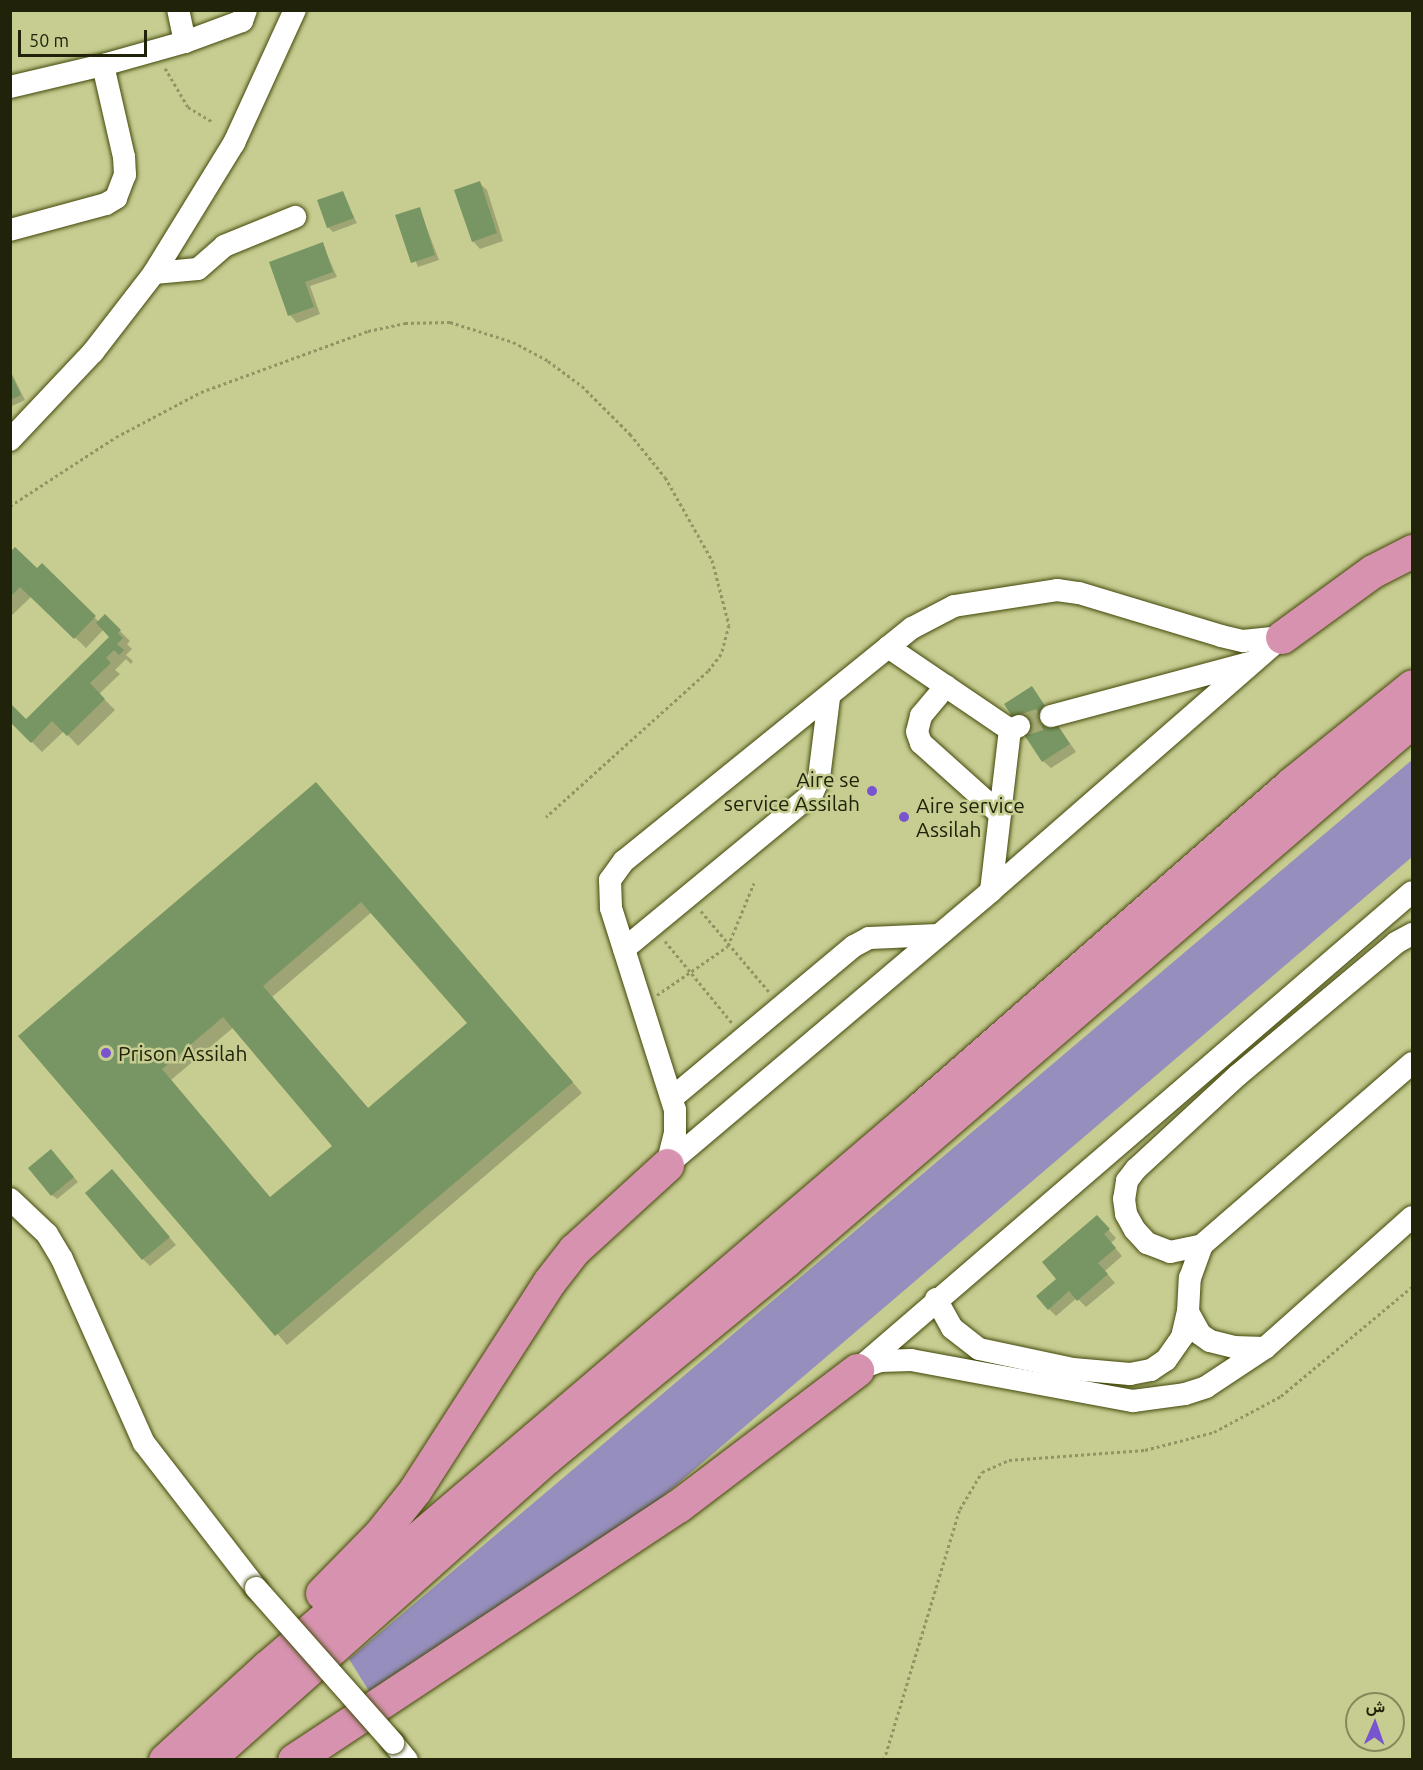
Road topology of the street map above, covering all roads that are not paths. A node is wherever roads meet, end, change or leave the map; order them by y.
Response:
1 (178, 10) edge
2 (246, 10) edge
3 (295, 10) edge
4 (185, 42) junction
5 (103, 65) junction
6 (10, 87) edge
7 (296, 217) dead end
8 (10, 230) edge
9 (154, 273) junction
10 (10, 440) edge
11 (1413, 551) edge
12 (1282, 637) junction
13 (888, 647) junction
14 (1256, 661) junction
15 (946, 686) junction
16 (1413, 686) edge
17 (829, 698) junction
18 (1051, 716) tunnel mouth
19 (1413, 722) edge
20 (1000, 814) junction
21 (991, 891) junction
22 (1413, 892) edge
23 (1413, 934) edge
24 (938, 935) junction
25 (624, 949) junction
26 (1413, 1063) edge
27 (672, 1098) junction
28 (667, 1165) junction
29 (10, 1199) edge
30 (1413, 1217) edge
31 (1202, 1245) junction
32 (936, 1299) junction
33 (1188, 1312) junction
34 (1265, 1348) junction
35 (857, 1370) junction
36 (400, 1751) edge
37 (141, 1760) edge
38 (165, 1760) edge
39 (207, 1760) edge
40 (294, 1760) edge

1 - 4 street
2 - 4 street
3 - 9 street
4 - 5 street
5 - 6 street
5 - 8 street
7 - 9 street
9 - 10 street
11 - 12 highway
12 - 13 street
12 - 14 street
13 - 15 street
13 - 17 street
14 - 18 street
14 - 21 street
15 - 20 street
15 - 20 street
16 - 38 highway
17 - 25 street
17 - 25 street
19 - 39 highway
20 - 21 street
21 - 24 street
22 - 32 street
23 - 31 street
24 - 27 street
24 - 28 street
25 - 27 street
26 - 31 street
27 - 28 street
28 - 37 highway
29 - 36 street, bridge
30 - 34 street
31 - 33 street
32 - 33 street
32 - 35 street
33 - 34 street
34 - 35 street
35 - 40 highway

